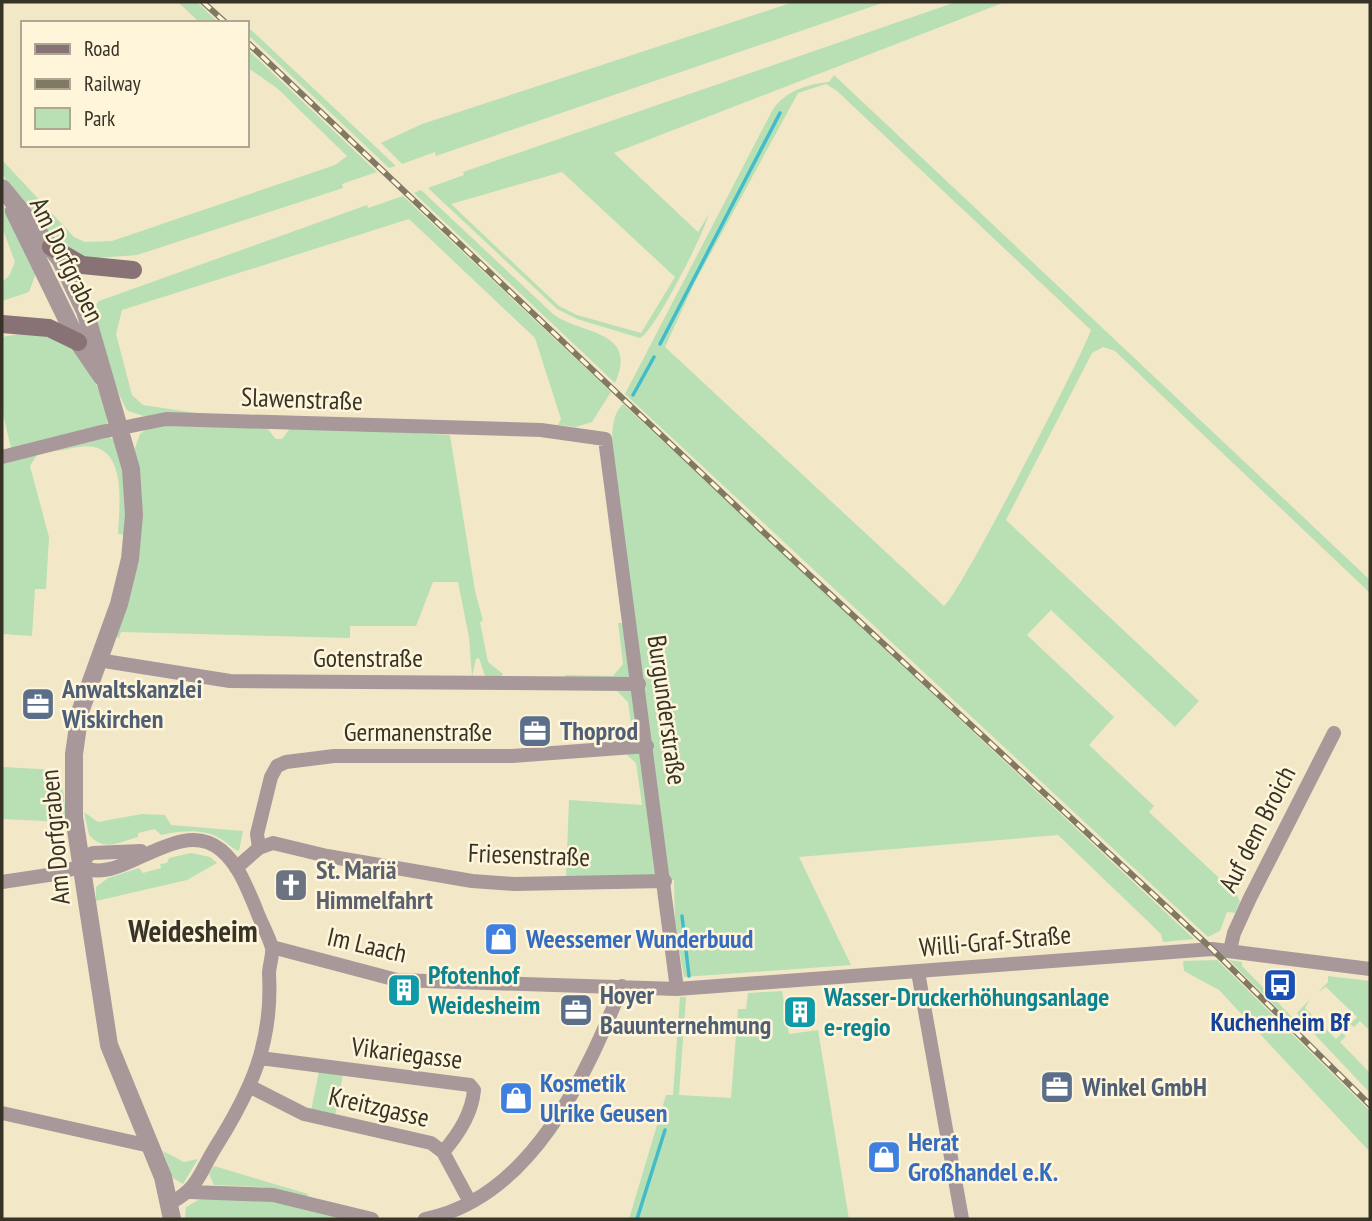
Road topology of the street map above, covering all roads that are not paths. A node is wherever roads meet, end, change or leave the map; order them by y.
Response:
1 (4, 192) edge
2 (51, 247) junction
3 (133, 270) dead end
4 (2, 324) edge
5 (78, 341) junction
6 (105, 381) junction
7 (121, 427) junction
8 (606, 439) joint
9 (2, 457) edge
10 (98, 660) junction
11 (639, 684) junction
12 (1334, 733) dead end
13 (647, 746) junction
14 (259, 848) junction
15 (82, 866) junction
16 (236, 869) junction
17 (665, 881) junction
18 (2, 882) edge
19 (272, 947) junction
20 (1230, 950) junction
21 (1370, 968) edge
22 (918, 972) junction
23 (622, 986) junction
24 (677, 989) junction
25 (260, 1058) junction
26 (251, 1087) junction
27 (2, 1113) edge
28 (150, 1146) junction
29 (443, 1152) junction
30 (191, 1192) junction
31 (470, 1202) junction
32 (171, 1211) edge
33 (372, 1219) edge
34 (425, 1219) edge
35 (962, 1219) edge

1 - 2 street, Am Dorfgraben
1 - 5 street, Am Dorfgraben
2 - 3 main road
2 - 6 street, Am Dorfgraben
4 - 5 main road
5 - 6 street, Am Dorfgraben
6 - 7 street, Am Dorfgraben
7 - 8 street, Slawenstraße
7 - 9 street, Slawenstraße
7 - 10 street, Am Dorfgraben
8 - 11 street, Burgunderstraße
10 - 11 street, Gotenstraße
10 - 15 street, Am Dorfgraben
11 - 13 street, Burgunderstraße
12 - 20 street, Auf dem Broich
13 - 14 street, Germanenstraße
13 - 17 street, Burgunderstraße
14 - 16 street
14 - 17 street, Friesenstraße
15 - 16 street
15 - 18 street
15 - 28 street, Am Dorfgraben
16 - 19 street
17 - 24 street, Burgunderstraße
19 - 23 street, Im Laach
19 - 25 street
20 - 21 street, Willi-Graf-Straße
20 - 22 street, Willi-Graf-Straße
22 - 24 street, Willi-Graf-Straße
22 - 35 street
23 - 24 street, Willi-Graf-Straße
23 - 31 street
25 - 26 street
25 - 29 street, Vikariegasse
26 - 29 street, Kreitzgasse
26 - 30 street
27 - 28 street
28 - 32 street, Am Dorfgraben
29 - 31 street, Kreitzgasse
30 - 32 street
30 - 33 street
31 - 34 street

